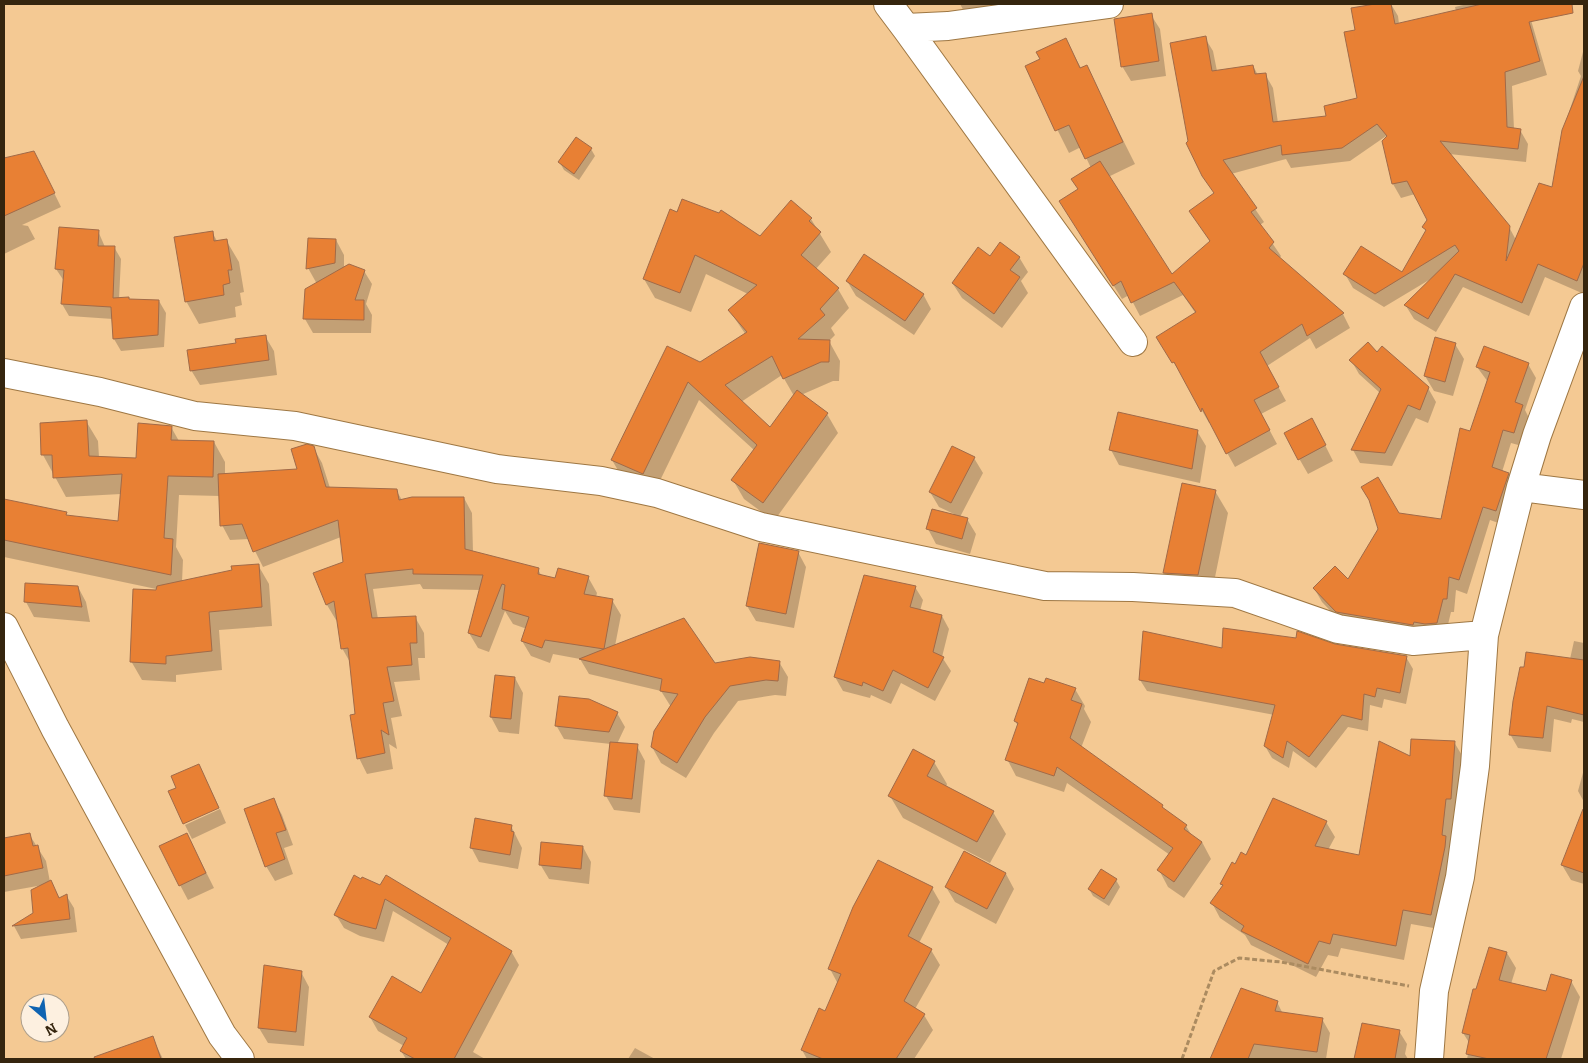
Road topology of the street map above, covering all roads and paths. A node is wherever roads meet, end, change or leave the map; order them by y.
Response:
1 (888, 4) edge
2 (1109, 4) edge
3 (906, 28) junction
4 (1584, 307) edge
5 (1133, 342) dead end
6 (4, 373) edge
7 (1521, 487) junction
8 (1584, 495) edge
9 (4, 627) edge
10 (1484, 635) junction
11 (1434, 991) junction
12 (240, 1059) edge
13 (1182, 1059) edge
14 (1431, 1059) edge

1 - 3 street
2 - 3 street
3 - 5 street
4 - 7 street
6 - 10 street
7 - 8 street
7 - 10 street
9 - 12 street
10 - 11 street
11 - 13 path
11 - 14 street

